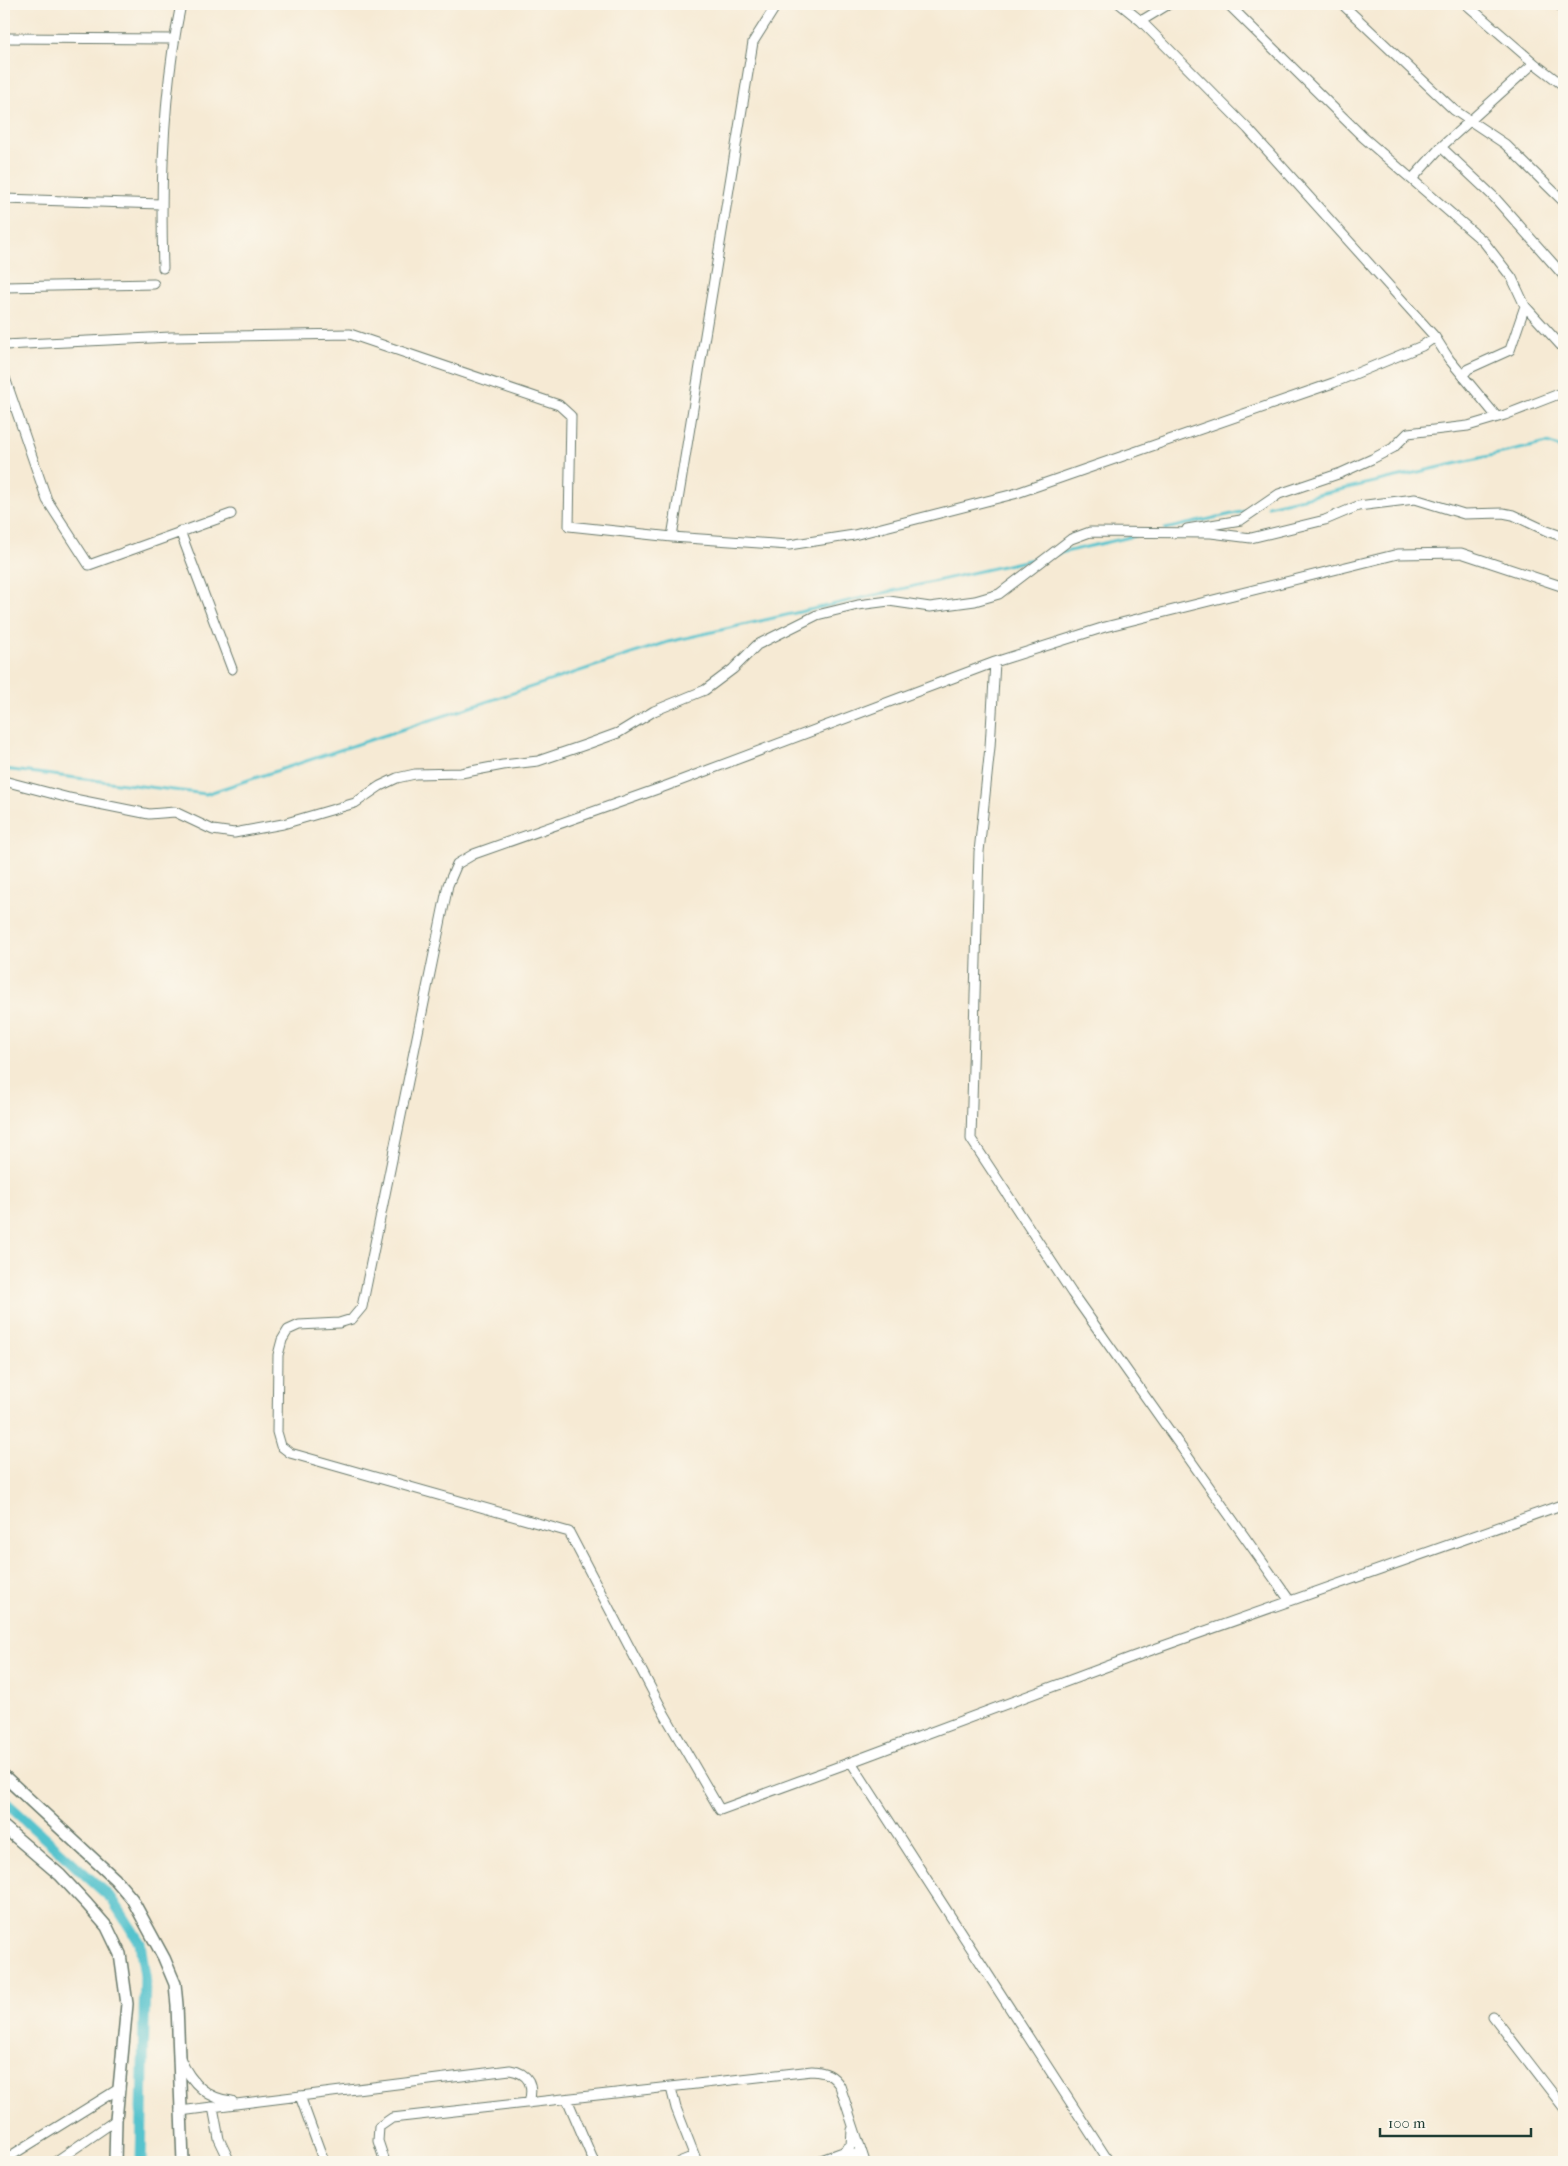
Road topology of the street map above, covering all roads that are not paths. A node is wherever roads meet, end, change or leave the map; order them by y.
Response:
1 (182, 4) edge
2 (777, 4) edge
3 (1120, 4) edge
4 (1169, 4) edge
5 (1228, 4) edge
6 (1342, 4) edge
7 (1466, 4) edge
8 (1558, 4) edge
9 (1564, 9) edge
10 (1141, 21) junction
11 (4, 38) edge
12 (174, 39) junction
13 (1534, 63) junction
14 (1564, 86) edge
15 (1469, 120) junction
16 (1441, 147) junction
17 (1412, 179) junction
18 (4, 199) edge
19 (1564, 202) edge
20 (161, 204) junction
21 (163, 268) dead end
22 (1564, 276) edge
23 (154, 284) dead end
24 (4, 286) edge
25 (1525, 306) junction
26 (1435, 337) junction
27 (4, 345) edge
28 (1564, 348) edge
29 (4, 375) edge
30 (1463, 375) junction
31 (1564, 392) edge
32 (1497, 418) junction
33 (231, 514) dead end
34 (180, 531) junction
35 (1175, 532) junction
36 (672, 537) junction
37 (1564, 537) edge
38 (1564, 587) edge
39 (995, 662) junction
40 (232, 669) dead end
41 (4, 781) edge
42 (1564, 1504) edge
43 (1290, 1601) junction
44 (851, 1762) junction
45 (4, 1776) edge
46 (4, 1827) edge
47 (1493, 2016) dead end
48 (179, 2056) junction
49 (120, 2088) junction
50 (671, 2088) junction
51 (300, 2096) junction
52 (567, 2099) junction
53 (250, 2102) junction
54 (529, 2103) junction
55 (213, 2107) junction
56 (1564, 2108) edge
57 (180, 2111) junction
58 (116, 2120) junction
59 (852, 2122) junction
60 (843, 2152) junction
61 (695, 2159) edge
62 (4, 2160) edge
63 (864, 2161) edge
64 (54, 2162) edge
65 (115, 2162) edge
66 (183, 2162) edge
67 (230, 2162) edge
68 (324, 2162) edge
69 (384, 2162) edge
70 (594, 2162) edge
71 (679, 2162) edge
72 (816, 2162) edge
73 (1109, 2162) edge

1 - 12 street
2 - 36 street
3 - 10 street
4 - 10 street
5 - 17 street
6 - 15 street
7 - 13 street
8 - 9 street
10 - 26 street
11 - 12 street
12 - 20 street
13 - 14 street
13 - 15 street
15 - 16 street
15 - 19 street
16 - 17 street
16 - 22 street
17 - 25 street
18 - 20 street
20 - 21 street
23 - 24 street
25 - 28 street
25 - 30 street
26 - 30 street
26 - 36 street
27 - 36 street
29 - 34 street
30 - 32 street
31 - 32 street
32 - 35 street
33 - 34 street
34 - 40 street
35 - 37 street
35 - 41 street
38 - 39 street
39 - 43 street
39 - 44 street
42 - 43 street
43 - 44 street
44 - 73 street
45 - 48 street
46 - 49 street
47 - 56 street
48 - 53 street
48 - 57 street
49 - 58 street
49 - 62 street
50 - 52 street
50 - 59 street
50 - 61 street
51 - 53 street
51 - 54 street
51 - 68 street
52 - 54 street
52 - 70 street
53 - 55 street
54 - 69 street
55 - 57 street
55 - 67 street
57 - 66 street
58 - 64 street
58 - 65 street
59 - 60 street
59 - 63 street
60 - 63 street
60 - 72 street
61 - 71 street

